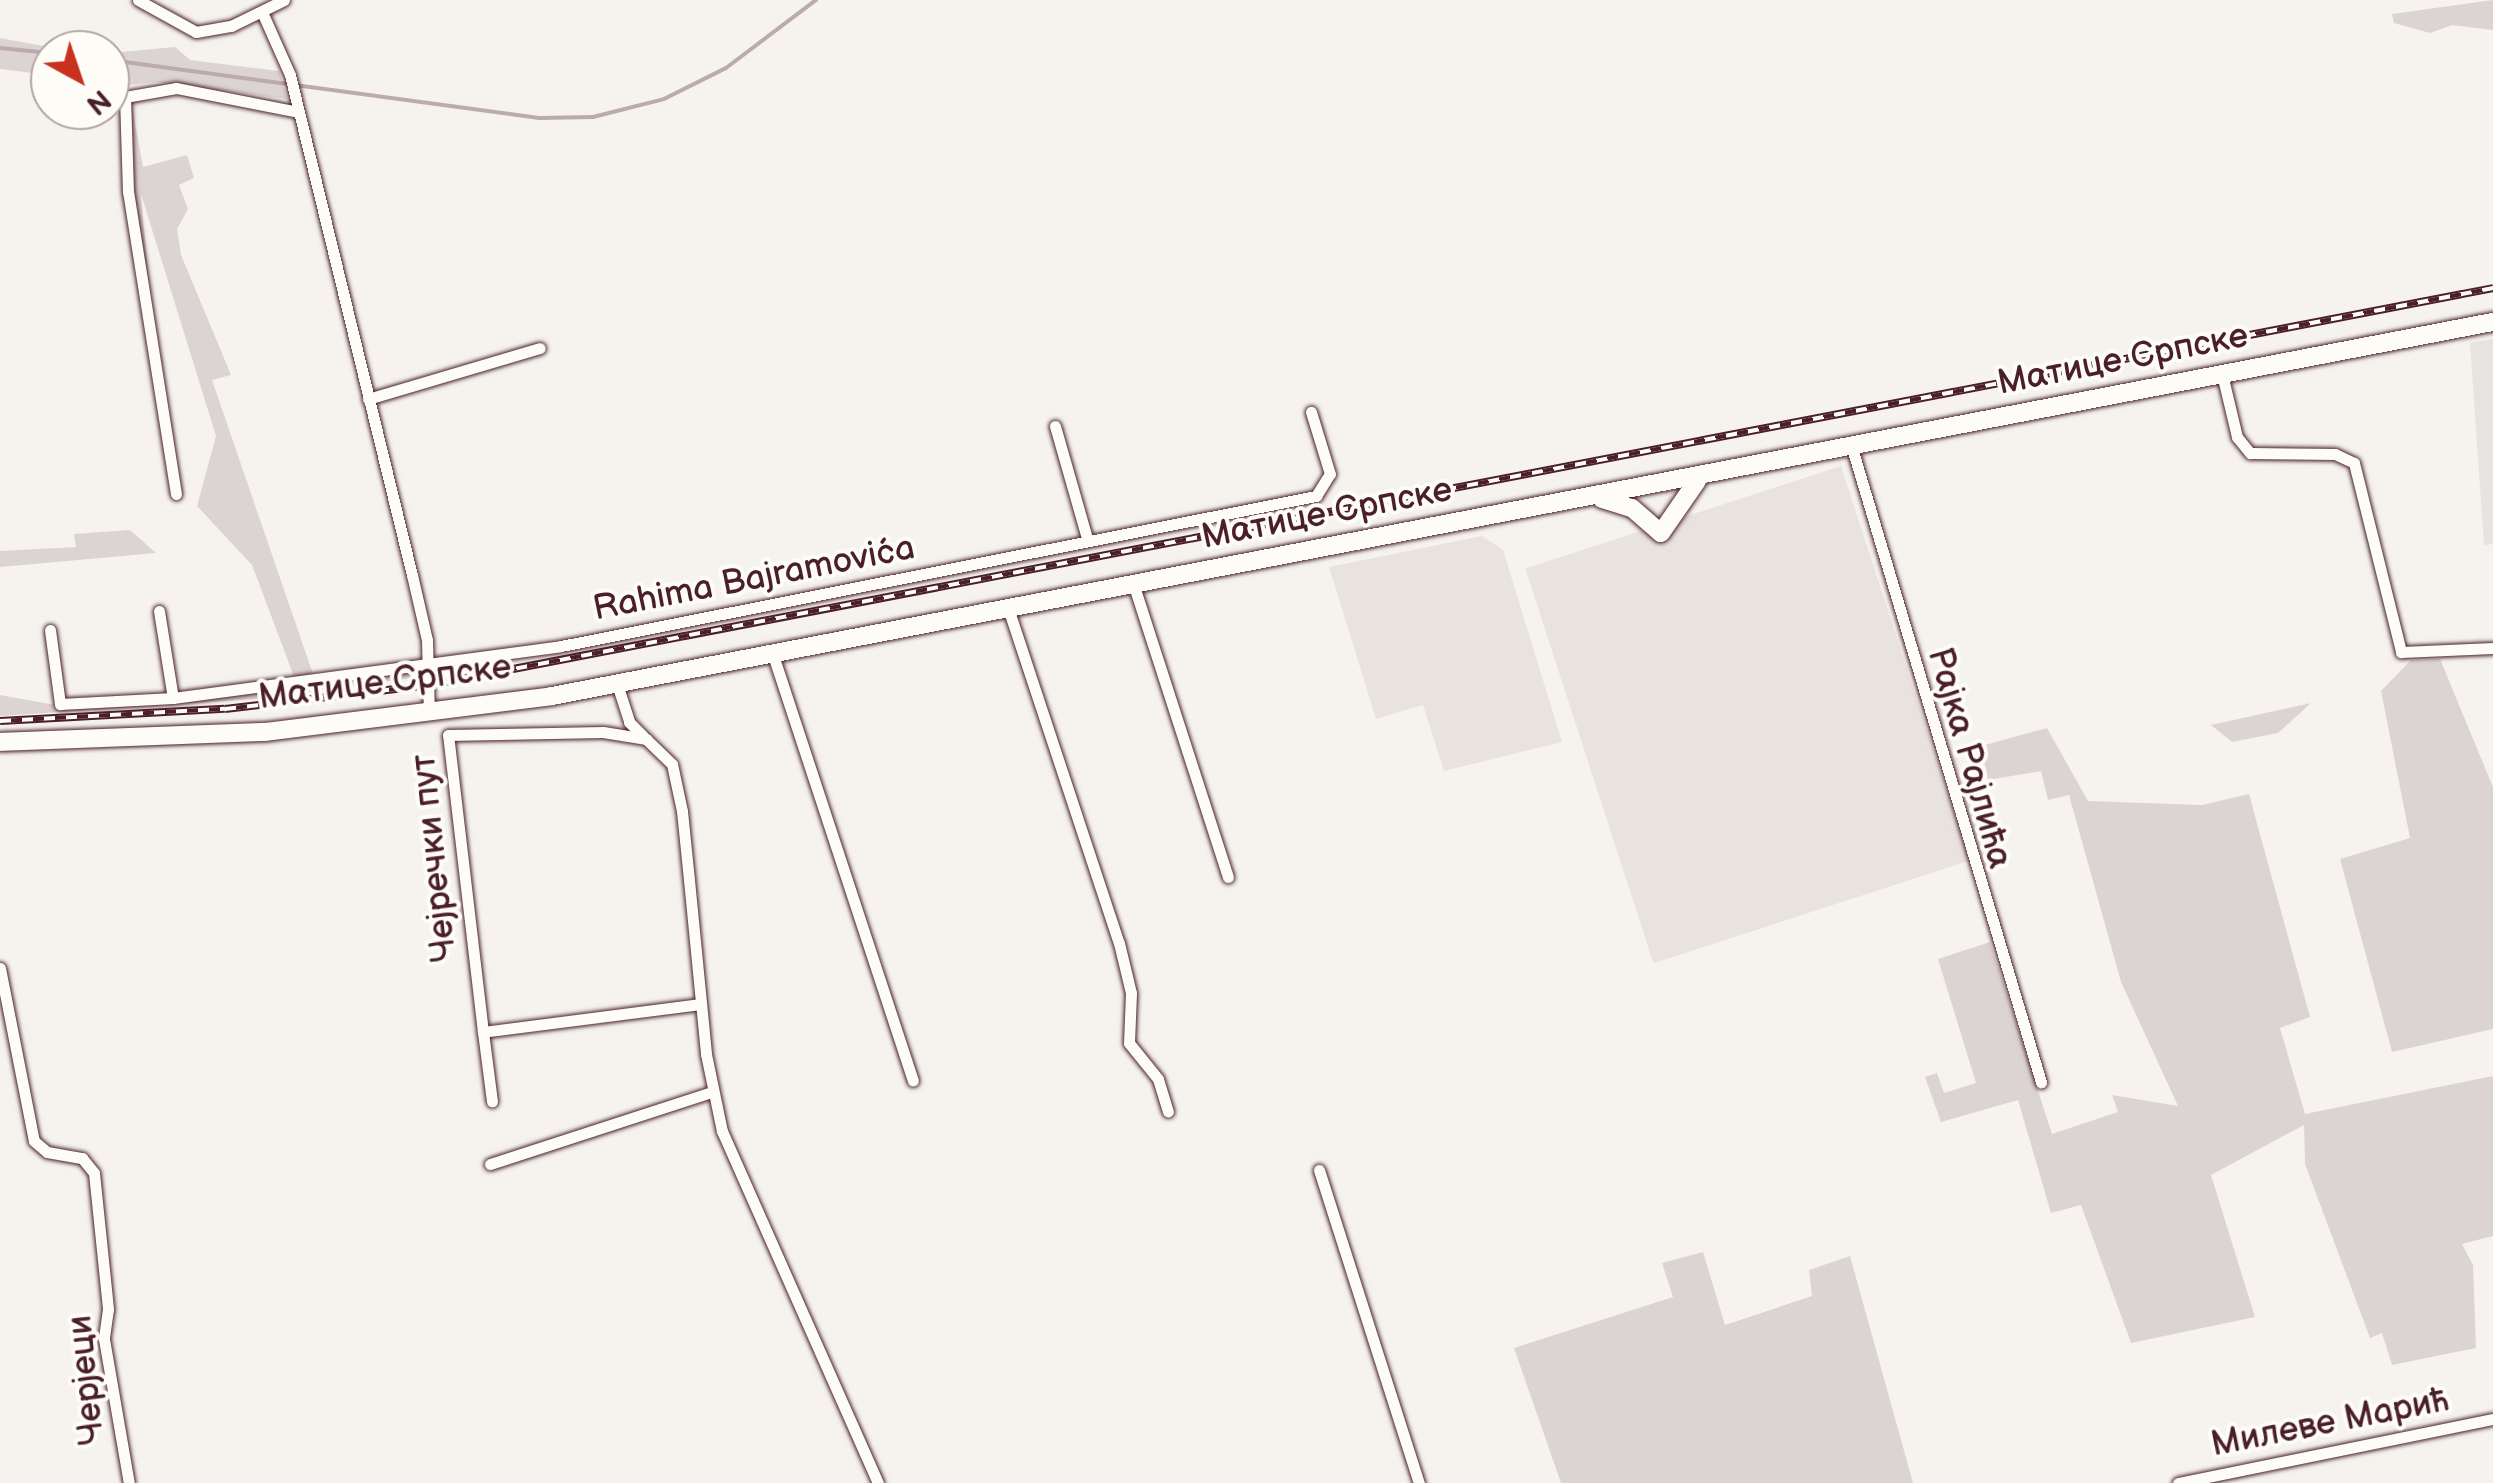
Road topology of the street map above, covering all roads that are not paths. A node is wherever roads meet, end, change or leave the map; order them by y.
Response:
1 (138, 0) edge
2 (284, 0) edge
3 (262, 12) junction
4 (298, 112) junction
5 (2493, 322) edge
6 (540, 348) dead end
7 (2222, 374) junction
8 (368, 399) junction
9 (1311, 412) dead end
10 (1054, 426) dead end
11 (1852, 448) junction
12 (1701, 478) junction
13 (176, 494) dead end
14 (1596, 498) junction
15 (1087, 538) junction
16 (1133, 583) junction
17 (1008, 608) junction
18 (160, 610) dead end
19 (50, 630) dead end
20 (2493, 648) edge
21 (773, 655) junction
22 (430, 668) junction
23 (618, 684) junction
24 (173, 698) junction
25 (429, 715) junction
26 (646, 739) junction
27 (0, 742) edge
28 (1228, 878) dead end
29 (0, 968) edge
30 (700, 1004) junction
31 (483, 1032) junction
32 (912, 1081) dead end
33 (2041, 1082) dead end
34 (711, 1092) junction
35 (492, 1101) dead end
36 (1168, 1111) dead end
37 (490, 1164) dead end
38 (1319, 1170) dead end
39 (2493, 1419) edge
40 (128, 1483) edge
41 (878, 1483) edge
42 (1419, 1483) edge
43 (2178, 1483) edge

1 - 3 street
2 - 3 street
3 - 4 street
4 - 8 street
4 - 13 street
5 - 7 main road, Матице Српске
6 - 8 street
7 - 11 main road, Матице Српске
7 - 20 street
8 - 22 street
9 - 15 street, Rahima Bajramovića
10 - 15 street
11 - 12 main road, Матице Српске
11 - 33 street, Рајка Рајлића
12 - 14 main road, Матице Српске
12 - 14 main road
14 - 16 main road, Матице Српске
15 - 22 street, Rahima Bajramovića
16 - 17 main road, Матице Српске
16 - 28 street
17 - 21 main road, Матице Српске
17 - 36 street
18 - 24 street
19 - 24 street, Rahima Bajramovića
21 - 23 main road, Матице Српске
21 - 32 street
22 - 24 street, Rahima Bajramovića
22 - 25 street
23 - 25 main road, Матице Српске
23 - 26 street
25 - 27 main road, Матице Српске
26 - 30 street
26 - 31 street, Чејречки пут
29 - 40 street, Черјеци
30 - 31 street
30 - 34 street
31 - 35 street, Чејречки пут
34 - 37 street
34 - 41 street
38 - 42 street
39 - 43 street, Милеве Мaрић

